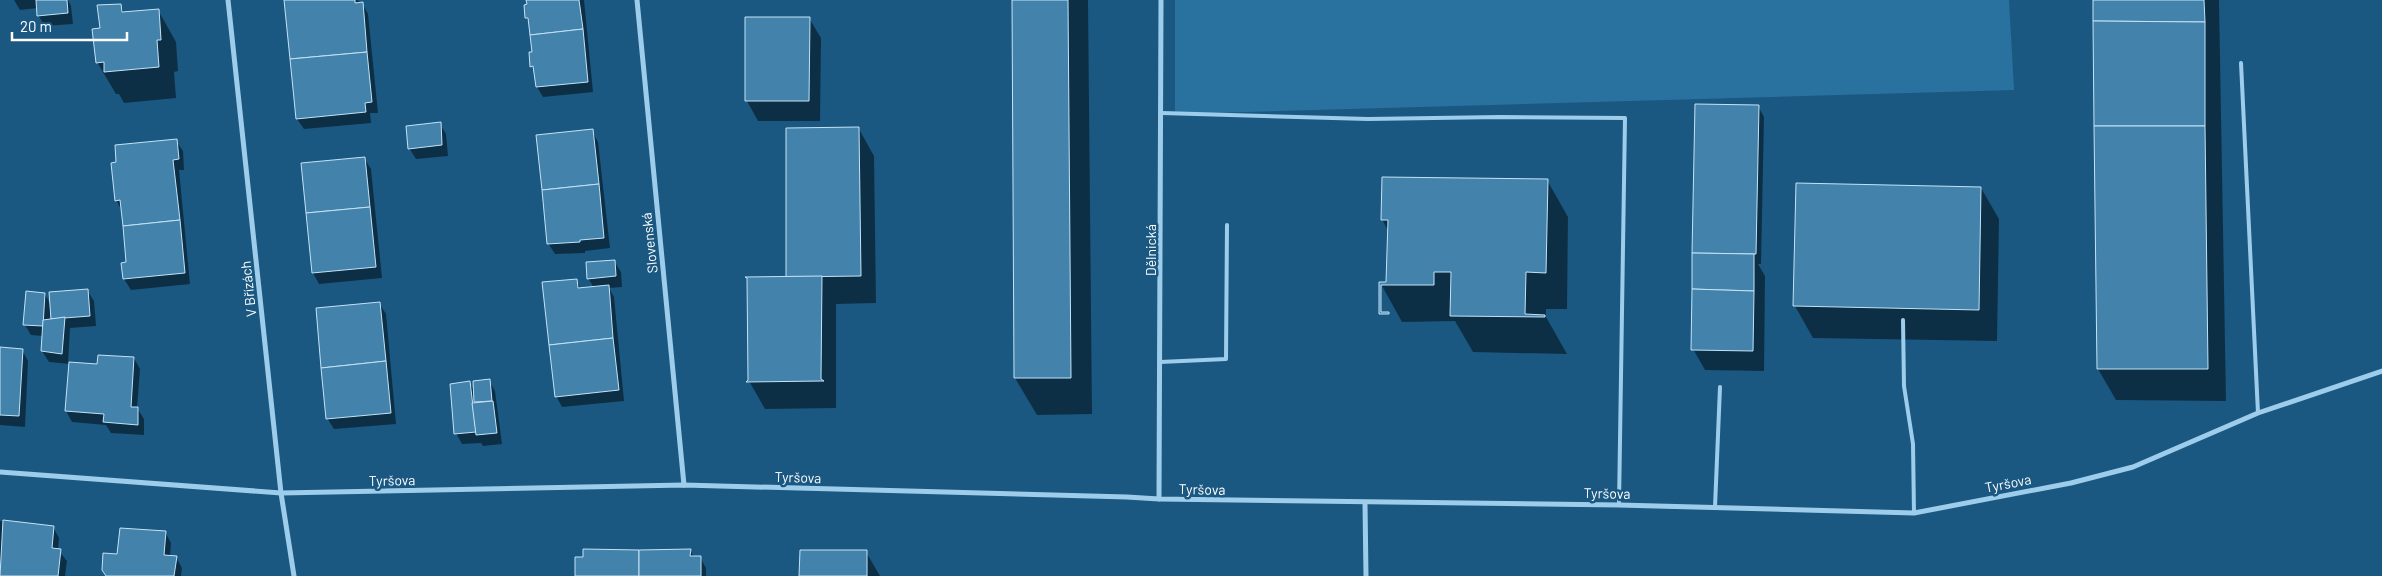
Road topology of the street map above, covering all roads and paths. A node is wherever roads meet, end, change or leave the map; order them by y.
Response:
1 (228, 0) edge
2 (637, 0) edge
3 (1161, 0) edge
4 (2241, 63) dead end
5 (1162, 113) junction
6 (1227, 225) dead end
7 (1903, 320) dead end
8 (1160, 362) junction
9 (2382, 371) edge
10 (1720, 387) dead end
11 (2258, 413) junction
12 (0, 472) edge
13 (684, 485) junction
14 (281, 493) junction
15 (1159, 499) junction
16 (1365, 503) junction
17 (1619, 505) junction
18 (1715, 507) junction
19 (1914, 513) junction
20 (294, 576) edge
21 (1366, 576) edge

1 - 14 street, V Břízách
2 - 13 street, Slovenská
3 - 5 street, Dělnická
4 - 11 lane
5 - 8 street, Dělnická
5 - 17 lane
6 - 8 lane
7 - 19 lane
8 - 15 street, Dělnická
9 - 11 street, Tyršova
10 - 18 lane
11 - 19 street, Tyršova
12 - 14 street, Tyršova
13 - 14 street, Tyršova
13 - 15 street, Tyršova
14 - 20 street, V Břízách
15 - 16 street, Tyršova
16 - 17 street, Tyršova
16 - 21 street
17 - 18 street, Tyršova
18 - 19 street, Tyršova

